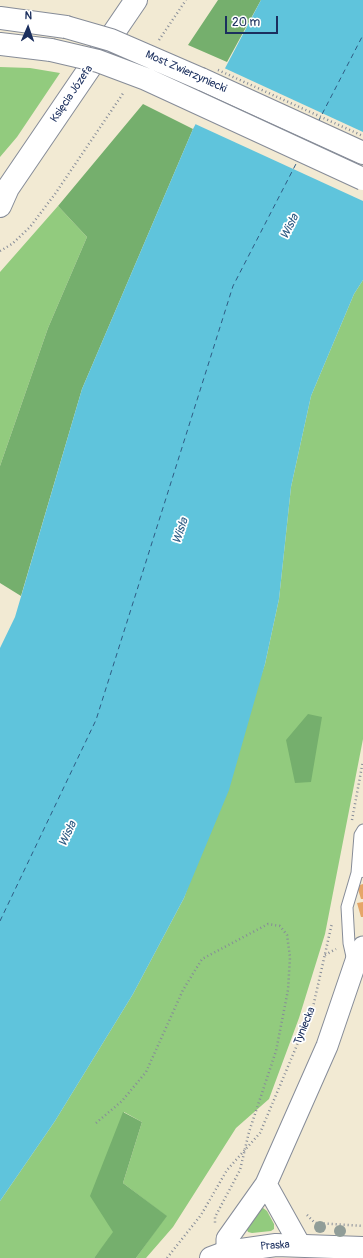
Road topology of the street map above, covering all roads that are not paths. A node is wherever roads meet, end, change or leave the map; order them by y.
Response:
1 (136, 0) edge
2 (0, 18) edge
3 (0, 44) edge
4 (363, 153) edge
5 (363, 179) edge
6 (3, 195) edge
7 (363, 830) edge
8 (360, 872) edge
9 (359, 956) edge
10 (266, 1184) junction
11 (300, 1245) junction
12 (363, 1248) edge
13 (222, 1249) edge

1 - 6 main road, Księcia Józefa
2 - 4 main road, Most Zwierzyniecki, bridge
3 - 5 main road, Most Zwierzyniecki, bridge
7 - 8 lane
8 - 9 lane
9 - 10 street
10 - 11 street, Praska
10 - 13 street
11 - 12 main road, Praska
11 - 13 main road, Praska

